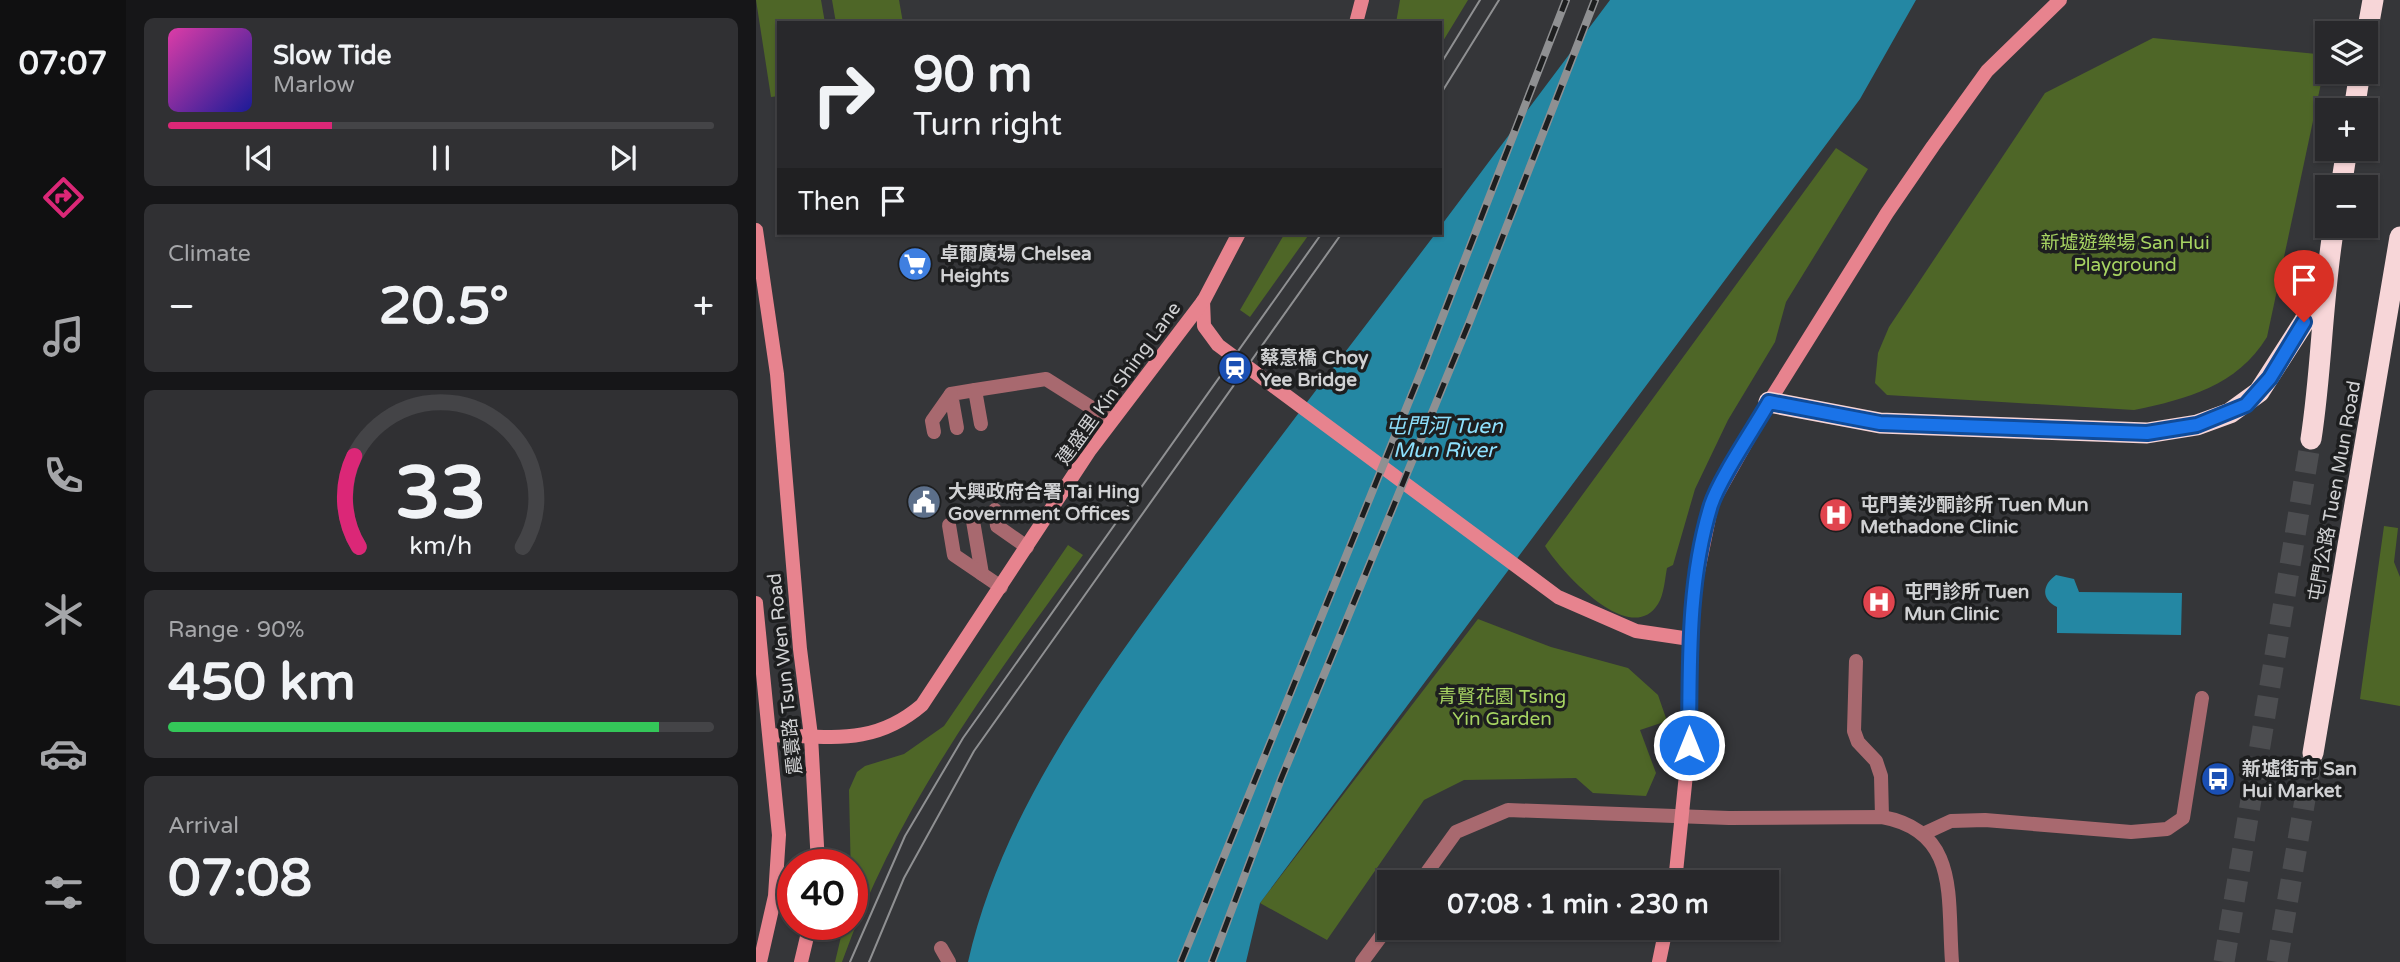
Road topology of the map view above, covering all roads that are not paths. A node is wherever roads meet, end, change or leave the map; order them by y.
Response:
1 (1362, 0) edge
2 (2060, 0) edge
3 (2373, 0) edge
4 (1357, 21) edge
5 (2369, 21) edge
6 (756, 230) edge
7 (1238, 235) edge
8 (2400, 237) edge
9 (2332, 238) edge
10 (2326, 276) junction
11 (1204, 300) junction
12 (975, 390) junction
13 (951, 394) junction
14 (1769, 402) junction
15 (1111, 420) junction
16 (981, 424) dead end
17 (957, 428) dead end
18 (934, 432) dead end
19 (2311, 439) tunnel mouth
20 (995, 510) dead end
21 (973, 522) dead end
22 (949, 525) dead end
23 (1027, 547) junction
24 (982, 574) junction
25 (1001, 587) junction
26 (756, 603) edge
27 (1690, 639) junction
28 (1856, 660) dead end
29 (2202, 698) dead end
30 (763, 735) edge
31 (811, 736) junction
32 (2313, 753) tunnel mouth
33 (1684, 816) junction
34 (1882, 817) junction
35 (1925, 833) junction
36 (817, 849) edge
37 (1429, 870) edge
38 (1677, 870) edge
39 (806, 940) edge
40 (1378, 940) edge
41 (1664, 940) edge
42 (941, 948) dead end
43 (760, 962) edge
44 (801, 962) edge
45 (949, 962) edge
46 (1362, 962) edge
47 (1659, 962) edge
48 (1952, 962) edge

1 - 4 street
2 - 14 street
3 - 5 highway
6 - 31 street, 震寰路 Tsun Wen Road
7 - 11 street, 建盛里 Kin Shing Lane
8 - 32 highway, 屯門公路 Tuen Mun Road
9 - 10 highway, 屯門公路 Tuen Mun Road
10 - 14 highway
10 - 19 highway, 屯門公路 Tuen Mun Road
11 - 15 street, 建盛里 Kin Shing Lane
11 - 27 street
12 - 13 street
12 - 15 street
12 - 16 street
13 - 17 street
13 - 18 street
14 - 27 street
15 - 23 street, 建盛里 Kin Shing Lane
20 - 23 street
21 - 24 street
22 - 24 street
23 - 25 street, 建盛里 Kin Shing Lane
24 - 25 street
25 - 31 street, 建盛里 Kin Shing Lane
26 - 30 street, 震寰路 Tsun Wen Road
27 - 33 street
28 - 34 street
29 - 35 street
30 - 31 street, 建盛里 Kin Shing Lane
30 - 43 street, 震寰路 Tsun Wen Road
31 - 36 street, 震寰路 Tsun Wen Road
33 - 34 street
33 - 37 street
33 - 38 street
34 - 35 street
35 - 48 street
39 - 44 street
40 - 46 street
41 - 47 street
42 - 45 street

